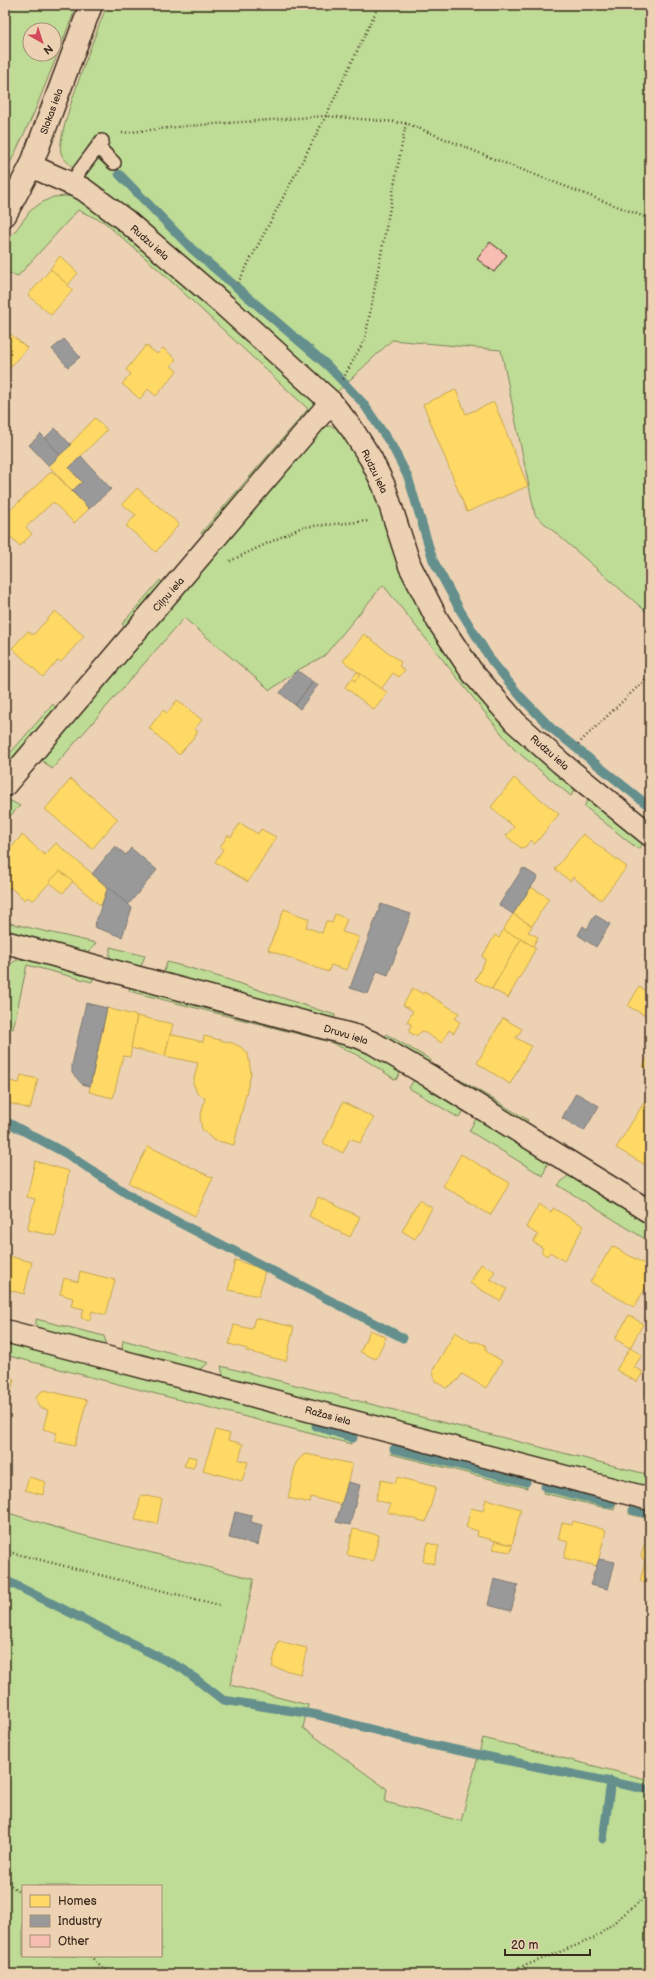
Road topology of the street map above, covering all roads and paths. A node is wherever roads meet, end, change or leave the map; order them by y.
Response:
1 (91, 5) edge
2 (379, 5) edge
3 (326, 116) junction
4 (406, 123) junction
5 (100, 144) junction
6 (114, 163) dead end
7 (31, 166) junction
8 (72, 184) junction
9 (5, 215) edge
10 (650, 219) edge
11 (238, 283) dead end
12 (344, 379) dead end
13 (331, 402) junction
14 (398, 529) junction
15 (227, 563) dead end
16 (650, 675) edge
17 (580, 742) dead end
18 (5, 785) edge
19 (650, 835) edge
20 (5, 942) edge
21 (650, 1212) edge
22 (5, 1331) edge
23 (650, 1499) edge
24 (5, 1552) edge
25 (219, 1605) dead end
26 (5, 1880) edge
27 (650, 1892) edge
28 (22, 1895) edge
29 (91, 1957) edge
30 (110, 1974) edge
31 (504, 1974) edge

1 - 7 street, Slokas iela
2 - 3 path
3 - 4 path
3 - 5 path
3 - 11 path
4 - 10 path
4 - 12 path
5 - 6 lane
5 - 8 lane
7 - 8 street, Rudzu iela
7 - 9 street, Slokas iela
8 - 13 street, Rudzu iela
13 - 14 street, Rudzu iela
13 - 18 street, Ciļņu iela
14 - 15 path
14 - 19 street, Rudzu iela
16 - 17 path
20 - 21 street, Druvu iela
22 - 23 street, Ražas iela
24 - 25 path
26 - 28 path
27 - 31 path
29 - 30 path

